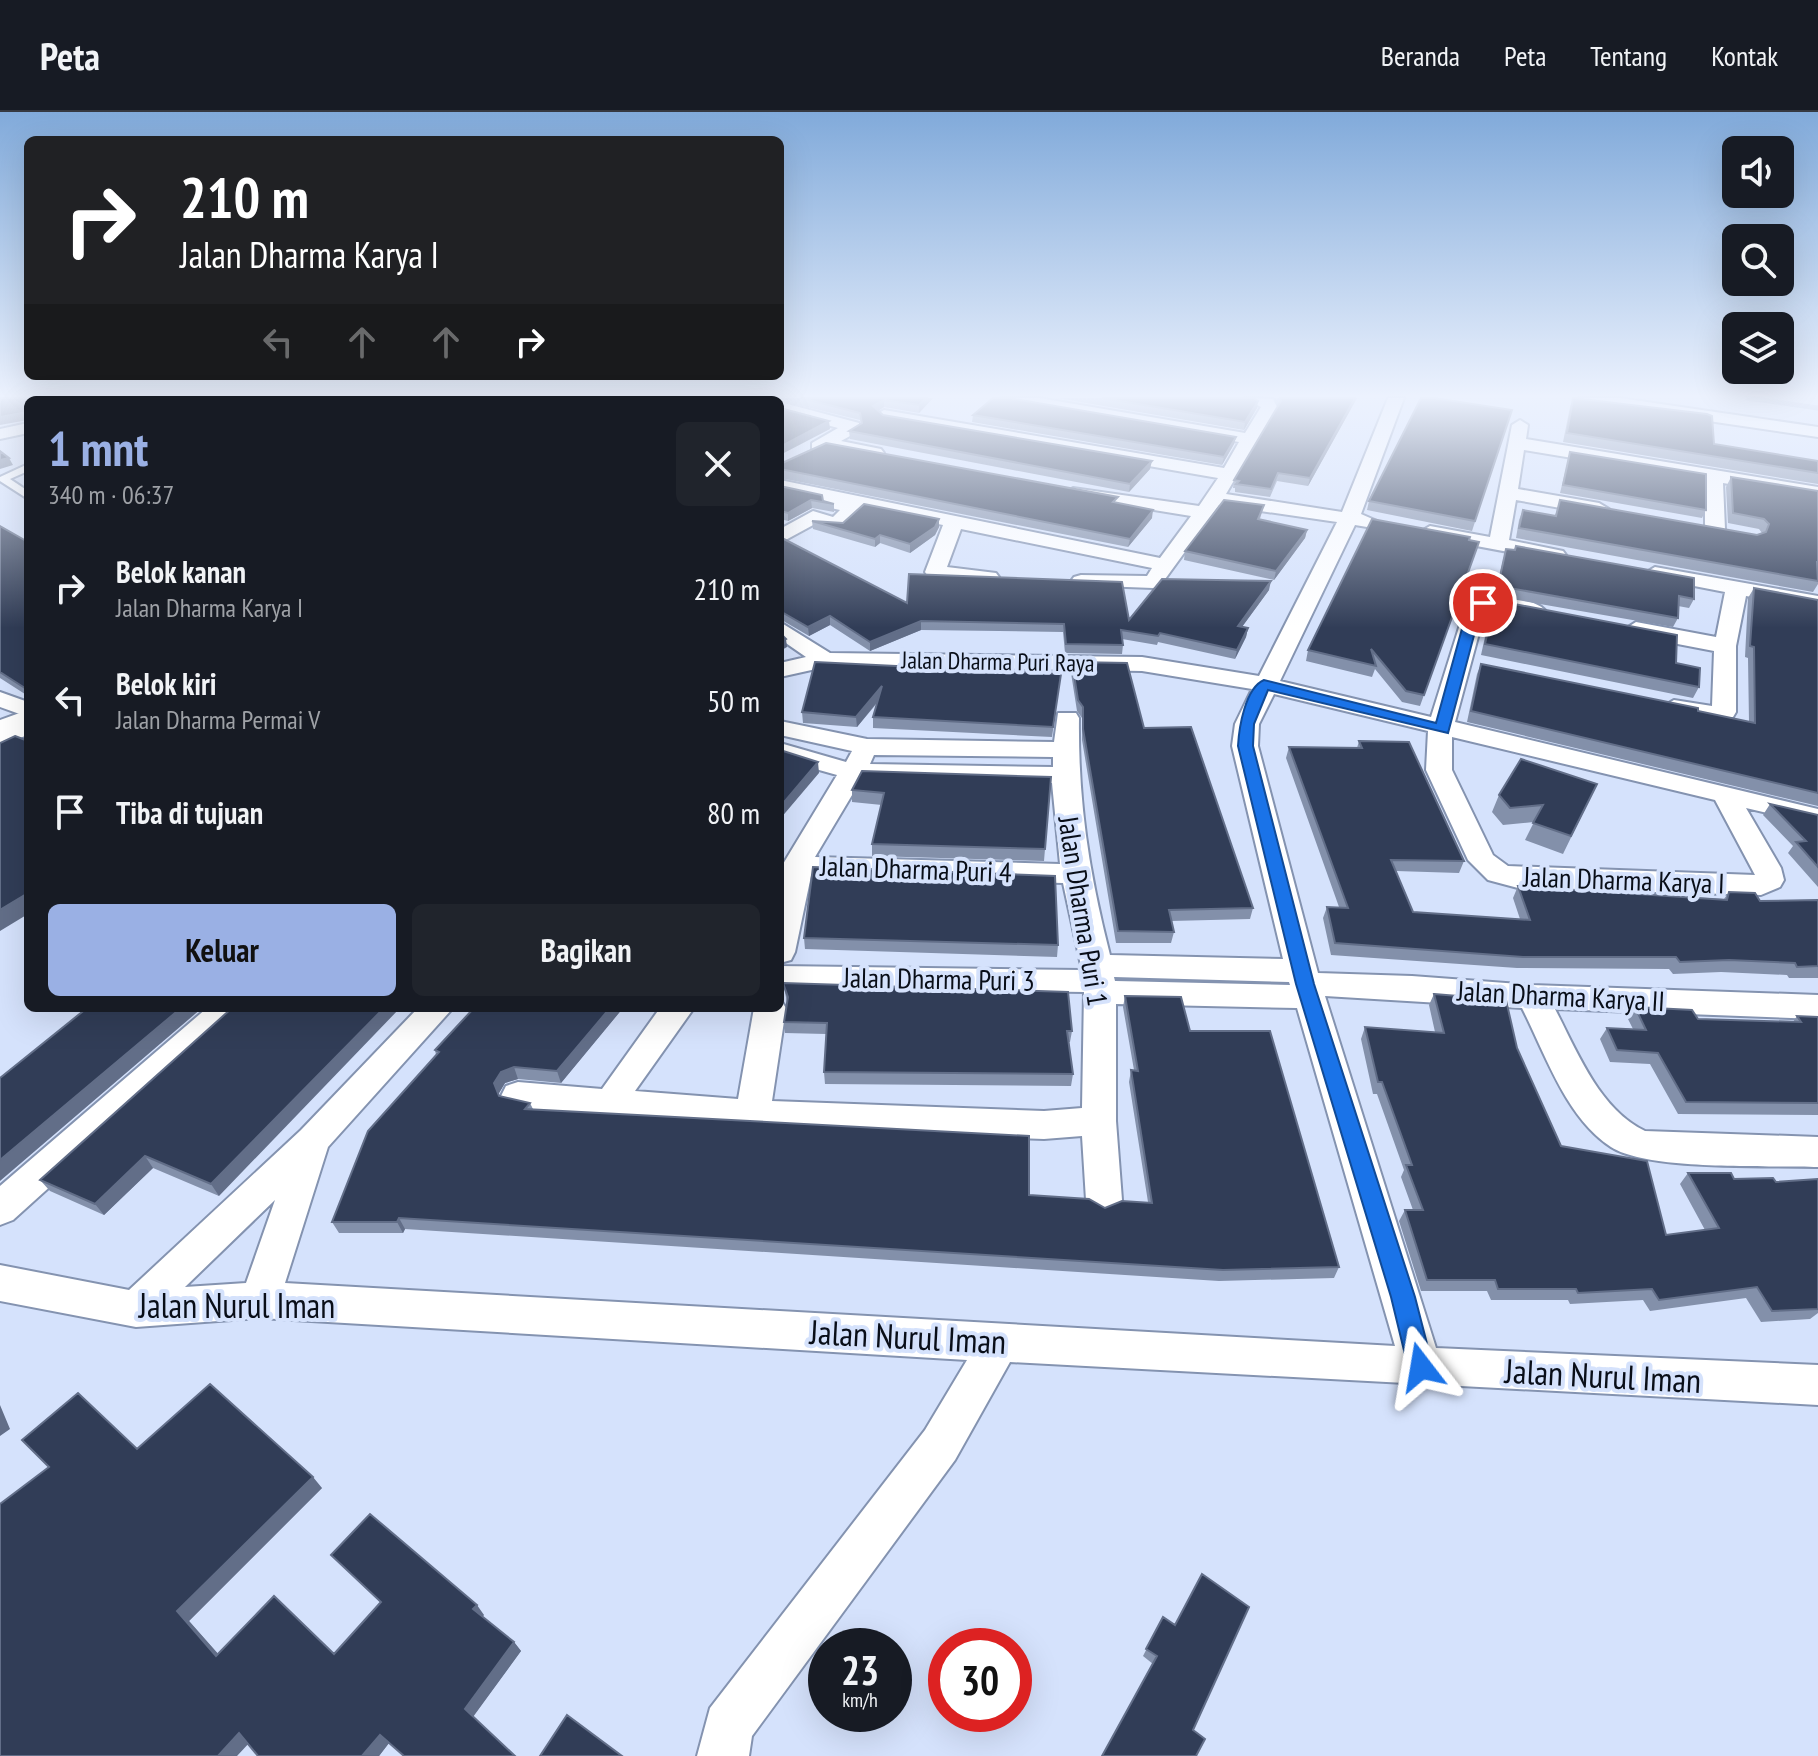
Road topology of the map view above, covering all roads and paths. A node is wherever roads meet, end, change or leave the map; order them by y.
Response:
1 (12, 475) edge
2 (1134, 475) edge
3 (1227, 475) edge
4 (1366, 475) edge
5 (1510, 475) edge
6 (1708, 475) edge
7 (1714, 476) junction
8 (784, 487) edge
9 (1060, 488) edge
10 (24, 493) edge
11 (1507, 493) junction
12 (1818, 493) edge
13 (1215, 494) junction
14 (827, 496) junction
15 (1626, 514) edge
16 (1349, 517) junction
17 (954, 523) junction
18 (1385, 524) edge
19 (1413, 529) edge
20 (1739, 534) edge
21 (784, 535) edge
22 (1498, 545) junction
23 (1572, 558) edge
24 (1166, 565) junction
25 (1632, 569) edge
26 (1014, 578) edge
27 (1062, 580) edge
28 (1146, 584) junction
29 (1735, 587) junction
30 (1818, 602) edge
31 (1140, 607) edge
32 (1560, 615) edge
33 (1620, 626) edge
34 (784, 632) edge
35 (1725, 646) junction
36 (825, 660) junction
37 (784, 669) edge
38 (1264, 684) junction
39 (0, 699) edge
40 (1647, 701) edge
41 (24, 708) edge
42 (1067, 718) dead end
43 (24, 723) edge
44 (784, 729) edge
45 (1442, 729) junction
46 (0, 734) edge
47 (867, 747) junction
48 (784, 752) edge
49 (1066, 762) junction
50 (854, 772) junction
51 (1727, 798) junction
52 (1818, 817) edge
53 (1075, 874) junction
54 (790, 877) edge
55 (784, 922) edge
56 (784, 977) edge
57 (1099, 980) junction
58 (1305, 984) junction
59 (1532, 997) junction
60 (1818, 1007) edge
61 (223, 1012) edge
62 (433, 1012) edge
63 (675, 1012) edge
64 (769, 1012) edge
65 (518, 1096) dead end
66 (611, 1105) junction
67 (753, 1114) junction
68 (1099, 1121) junction
69 (313, 1140) junction
70 (1818, 1152) edge
71 (1104, 1200) dead end
72 (0, 1209) edge
73 (0, 1283) edge
74 (260, 1300) junction
75 (136, 1309) junction
76 (999, 1343) junction
77 (1421, 1367) junction
78 (1818, 1385) edge
79 (723, 1756) edge

1 - 10 lane
2 - 13 street
3 - 13 street
4 - 16 street
5 - 11 street
6 - 7 street
7 - 12 street
7 - 20 street
8 - 14 street
9 - 13 street
11 - 15 street
11 - 22 street
13 - 16 street
13 - 24 street
14 - 17 street
14 - 21 street
16 - 18 street
16 - 38 street
17 - 24 street
17 - 26 street
19 - 22 street
22 - 23 street
24 - 28 street
25 - 29 street
27 - 28 street
28 - 31 street
29 - 30 street
29 - 35 street
32 - 45 street
33 - 35 street
34 - 36 street
35 - 40 street
36 - 37 street, Jalan Dharma Puri Raya
36 - 38 street, Jalan Dharma Puri Raya
38 - 45 street
38 - 58 street
39 - 41 street
42 - 49 street, Jalan Dharma Puri 1
43 - 46 street
44 - 47 street
45 - 51 street
45 - 51 street, Jalan Dharma Karya I
47 - 49 street
47 - 50 street
48 - 50 street
49 - 50 street
49 - 53 street, Jalan Dharma Puri 1
50 - 54 street
51 - 52 street
53 - 54 street, Jalan Dharma Puri 4
53 - 57 street, Jalan Dharma Puri 1
54 - 55 street, Jalan Dharma Puri 4
56 - 57 street, Jalan Dharma Puri 3
57 - 58 street, Jalan Dharma Puri 3
57 - 68 street, Jalan Dharma Puri 1
58 - 59 street, Jalan Dharma Karya II
58 - 77 street
59 - 60 street, Jalan Dharma Karya II
59 - 70 street
61 - 72 street
62 - 69 street
63 - 66 street
64 - 67 street
65 - 66 street
66 - 67 street
67 - 68 street
68 - 71 street, Jalan Dharma Puri 1
69 - 74 street
69 - 75 street
73 - 75 street, Jalan Nurul Iman
74 - 75 street, Jalan Nurul Iman
74 - 76 street, Jalan Nurul Iman
76 - 77 street, Jalan Nurul Iman
76 - 79 street
77 - 78 street, Jalan Nurul Iman

